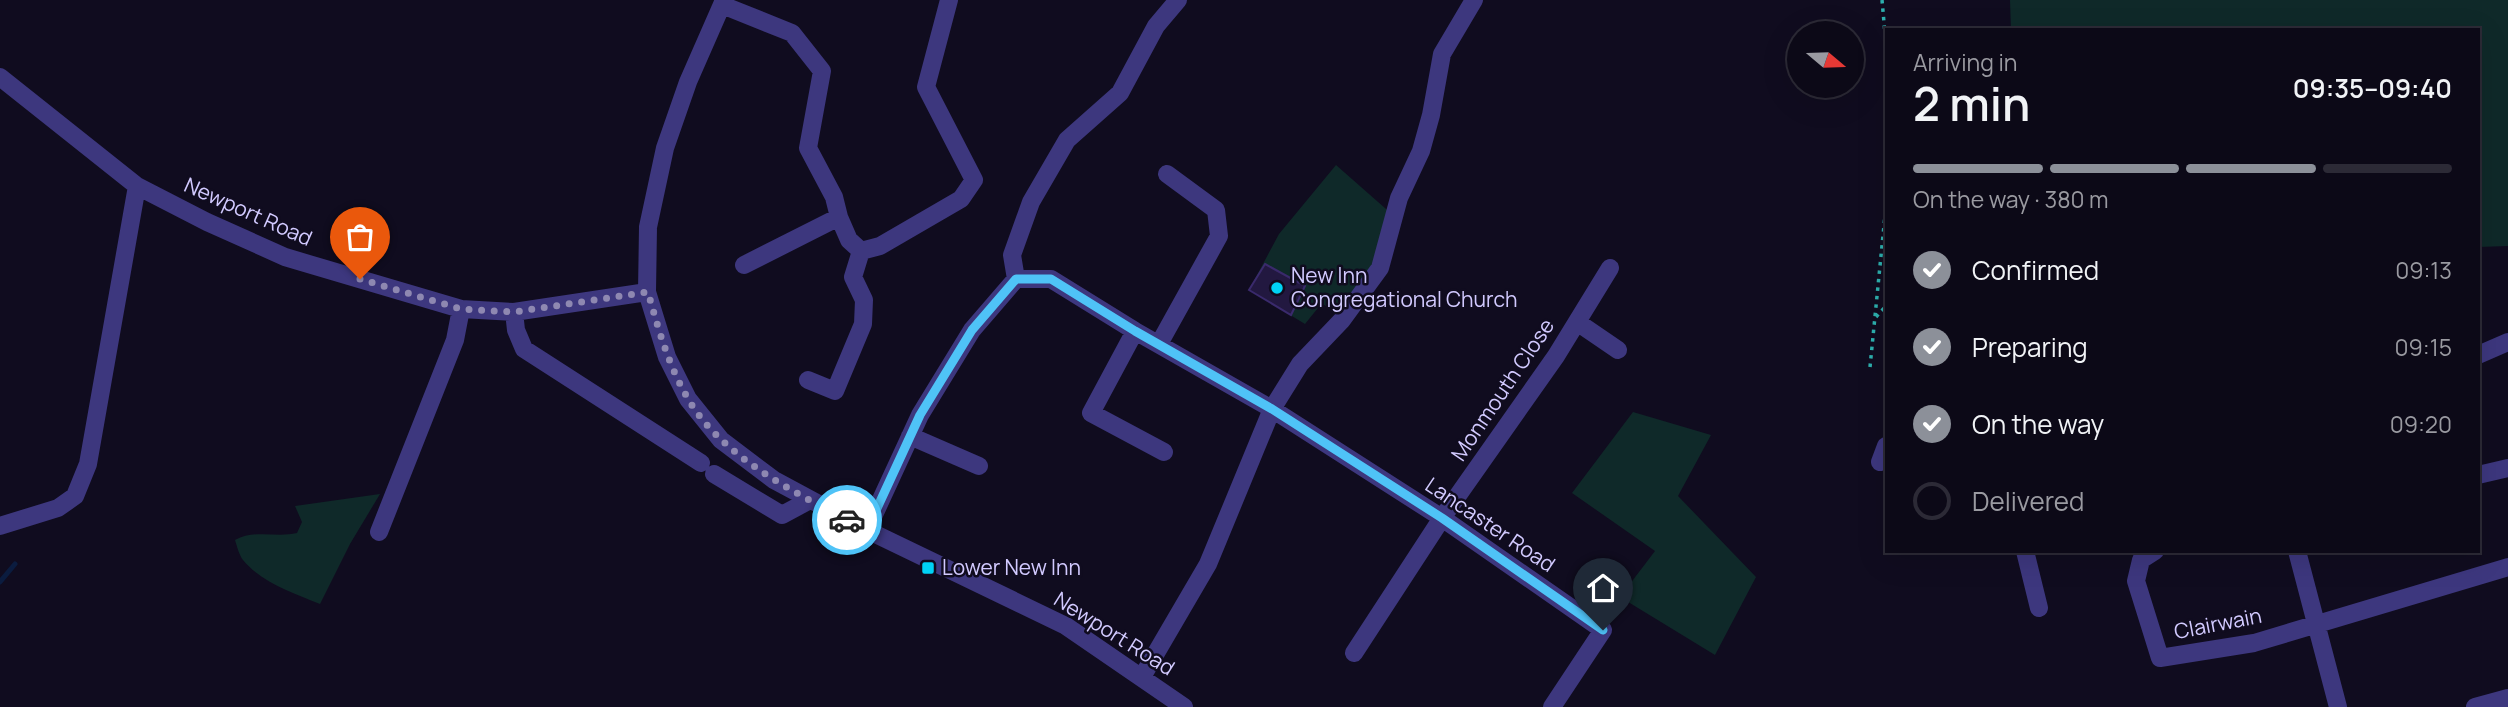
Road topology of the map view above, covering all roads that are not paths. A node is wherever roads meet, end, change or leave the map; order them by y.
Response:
1 (949, 0) edge
2 (1178, 0) edge
3 (1474, 0) edge
4 (723, 2) edge
5 (0, 77) edge
6 (1167, 174) dead end
7 (138, 186) junction
8 (839, 217) junction
9 (861, 251) junction
10 (744, 265) dead end
11 (1610, 268) dead end
12 (1016, 279) junction
13 (648, 292) junction
14 (461, 309) junction
15 (514, 312) junction
16 (1577, 322) junction
17 (1135, 331) junction
18 (2508, 342) edge
19 (1159, 344) junction
20 (1618, 351) dead end
21 (2480, 354) edge
22 (808, 380) dead end
23 (1272, 409) junction
24 (910, 436) junction
25 (1164, 452) dead end
26 (979, 466) dead end
27 (2508, 468) edge
28 (2480, 475) edge
29 (810, 500) junction
30 (1442, 518) junction
31 (0, 526) edge
32 (867, 530) junction
33 (379, 531) dead end
34 (2025, 553) edge
35 (2152, 553) edge
36 (2298, 553) edge
37 (2508, 567) edge
38 (2039, 608) dead end
39 (2318, 624) junction
40 (1354, 653) dead end
41 (1142, 677) junction
42 (2508, 698) edge
43 (1184, 707) edge
44 (1552, 707) edge
45 (2338, 707) edge
46 (2475, 707) edge

1 - 9 street
2 - 12 street
3 - 23 street
4 - 8 street
4 - 13 street
5 - 7 street, Newport Road
6 - 19 street
7 - 14 street, Newport Road
7 - 31 street
8 - 9 street
8 - 10 street
9 - 22 street
11 - 16 street, Monmouth Close
12 - 17 street, Lancaster Road
12 - 24 street
13 - 15 street, Newport Road
13 - 29 street, Newport Road
14 - 15 street, Newport Road
14 - 33 street
15 - 29 street
16 - 20 street, Monmouth Close
16 - 30 street, Monmouth Close
17 - 19 street, Lancaster Road
17 - 25 street
18 - 21 street
19 - 23 street, Lancaster Road
23 - 30 street, Lancaster Road
23 - 41 street
24 - 26 street
24 - 32 street
27 - 28 street
29 - 32 street, Newport Road
30 - 40 street, Monmouth Close
30 - 44 street, Lancaster Road
32 - 41 street, Newport Road
34 - 38 street
35 - 39 street, Clairwain
36 - 39 street
37 - 39 street, Clairwain
39 - 45 street
41 - 43 street, Newport Road
42 - 46 street

